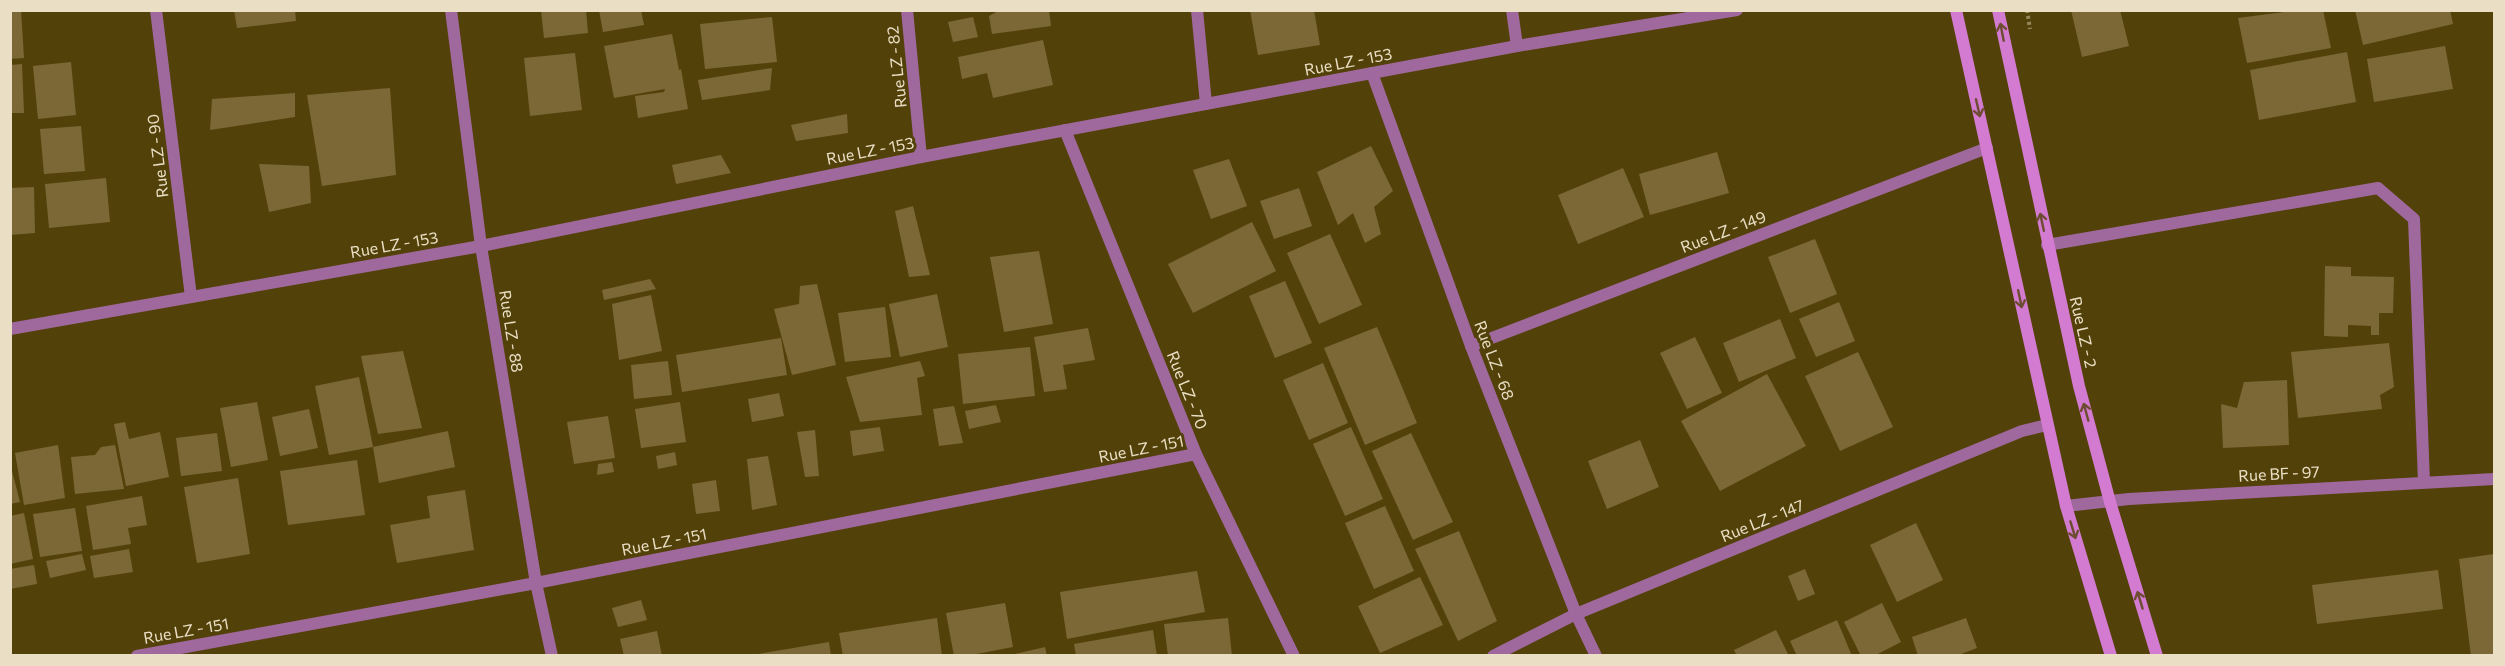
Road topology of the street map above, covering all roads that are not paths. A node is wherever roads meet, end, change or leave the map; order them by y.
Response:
1 (156, 10) edge
2 (451, 10) edge
3 (907, 10) edge
4 (1197, 10) edge
5 (1512, 10) edge
6 (1737, 10) edge
7 (1956, 10) edge
8 (1998, 10) edge
9 (1517, 46) junction
10 (1372, 73) junction
11 (1206, 104) junction
12 (1065, 130) junction
13 (1987, 148) junction
14 (921, 157) junction
15 (2047, 245) junction
16 (481, 246) junction
17 (191, 297) junction
18 (10, 328) edge
19 (1472, 346) junction
20 (2047, 425) junction
21 (1196, 454) junction
22 (2494, 479) edge
23 (2424, 482) junction
24 (2110, 502) junction
25 (2066, 506) junction
26 (536, 583) junction
27 (1576, 614) junction
28 (137, 656) edge
29 (552, 656) edge
30 (1294, 656) edge
31 (1492, 656) edge
32 (1596, 656) edge
33 (2111, 656) edge
34 (2157, 656) edge

1 - 17 street, Rue LZ - 90
2 - 16 street, Rue LZ - 88
3 - 14 street, Rue LZ - 82
4 - 11 street
5 - 9 street
6 - 9 street, Rue LZ - 153
7 -> 13 main road
15 -> 8 main road, Rue LZ - 2
9 - 10 street, Rue LZ - 153
10 - 11 street, Rue LZ - 153
10 - 19 street, Rue LZ - 68
11 - 12 street, Rue LZ - 153
12 - 14 street, Rue LZ - 153
12 - 21 street, Rue LZ - 70
13 - 19 street, Rue LZ - 149
13 -> 20 main road
14 - 16 street, Rue LZ - 153
15 - 23 street
24 -> 15 main road, Rue LZ - 2
16 - 17 street, Rue LZ - 153
16 - 26 street, Rue LZ - 88
17 - 18 street, Rue LZ - 153
19 - 27 street, Rue LZ - 68
20 - 25 main road
20 - 27 street, Rue LZ - 147
21 - 26 street, Rue LZ - 151
21 - 30 street, Rue LZ - 70
22 - 23 street, Rue BF - 97
23 - 24 street, Rue BF - 97
24 - 25 street, Rue BF - 97
34 -> 24 main road, Rue LZ - 2
25 -> 33 main road
26 - 28 street, Rue LZ - 151
26 - 29 street, Rue LZ - 88
27 - 31 street, Rue LZ - 147
27 - 32 street, Rue LZ - 68

